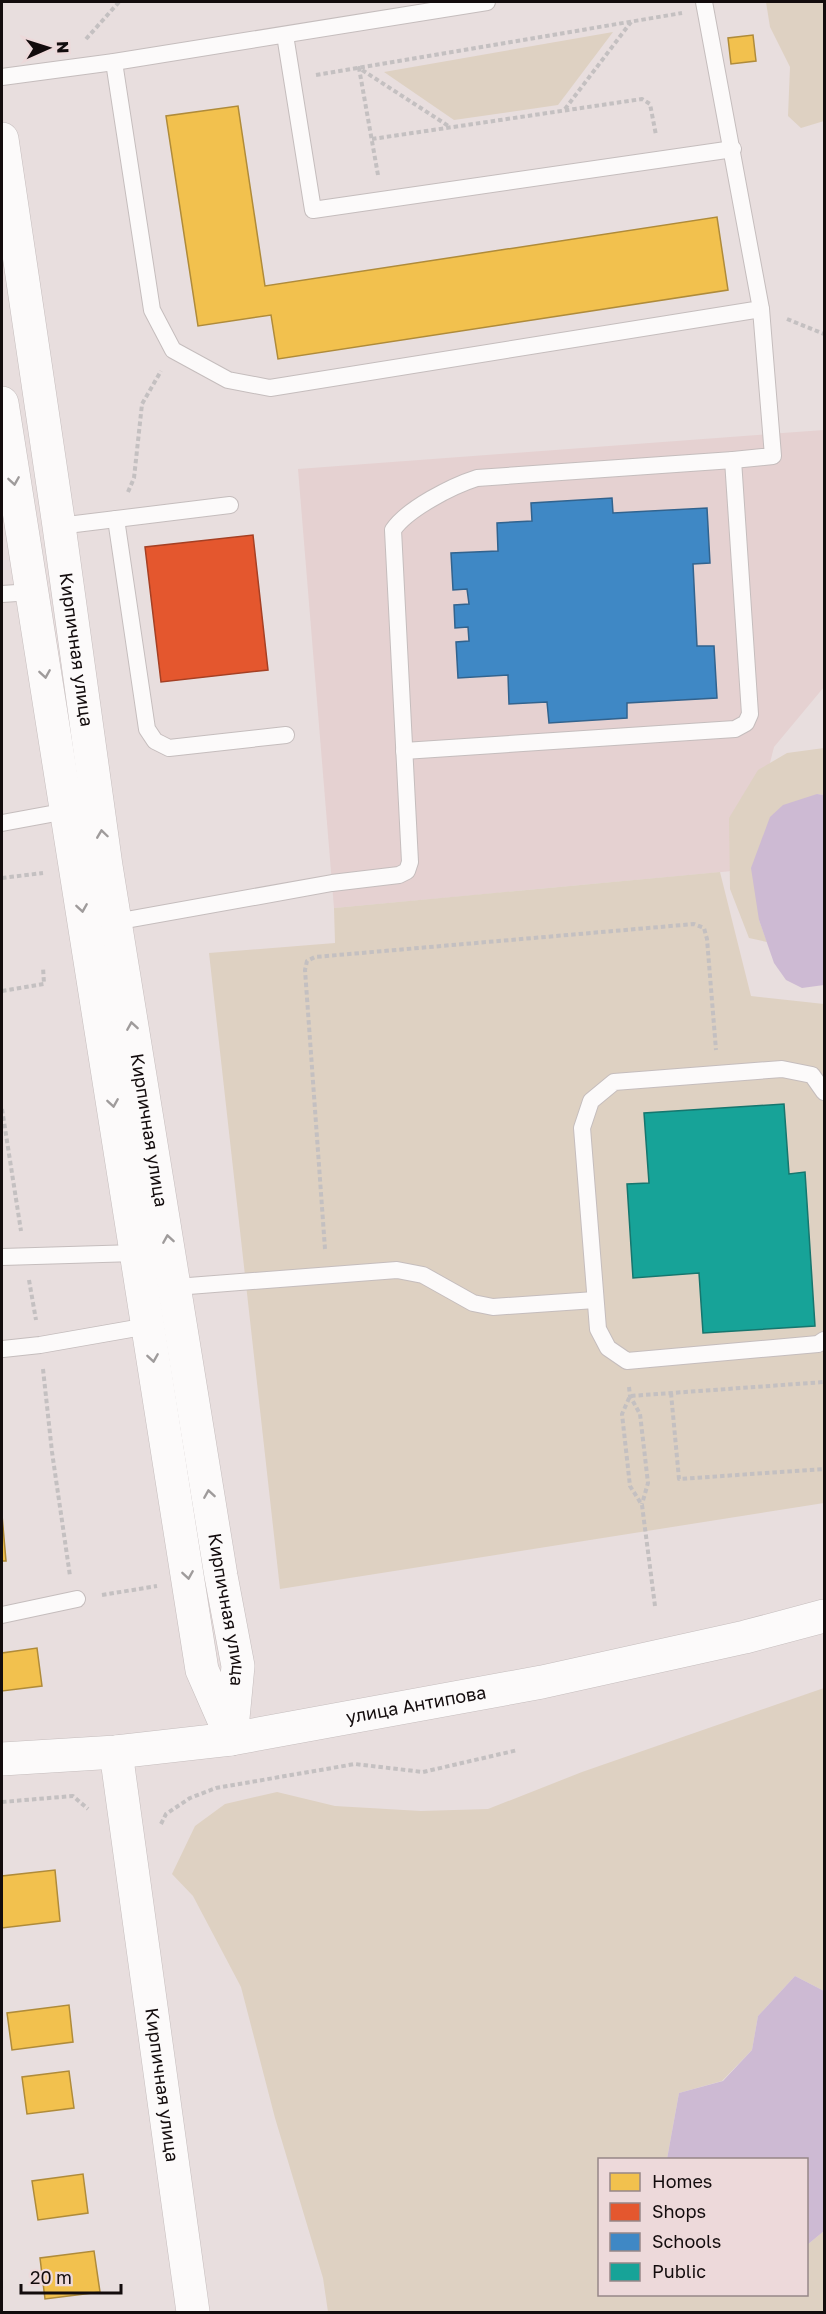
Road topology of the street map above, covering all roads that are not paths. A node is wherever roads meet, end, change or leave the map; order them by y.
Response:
1 (487, 2) edge
2 (705, 5) edge
3 (285, 35) junction
4 (114, 62) junction
5 (2, 77) edge
6 (2, 139) edge
7 (733, 149) junction
8 (761, 309) junction
9 (2, 403) edge
10 (734, 460) junction
11 (230, 505) dead end
12 (117, 519) junction
13 (59, 526) junction
14 (17, 593) edge
15 (286, 735) dead end
16 (404, 751) junction
17 (67, 811) junction
18 (2, 823) edge
19 (115, 922) junction
20 (825, 1092) edge
21 (136, 1253) junction
22 (2, 1257) edge
23 (176, 1287) junction
24 (594, 1300) junction
25 (148, 1326) junction
26 (825, 1340) edge
27 (3, 1349) edge
28 (76, 1599) dead end
29 (2, 1615) edge
30 (825, 1616) edge
31 (231, 1739) junction
32 (116, 1752) junction
33 (2, 1759) edge
34 (193, 2313) edge

1 - 3 lane
2 - 7 lane
3 - 4 lane
3 - 7 lane
4 - 5 lane
4 - 8 lane
6 - 13 street, Кирпичная улица
7 - 8 lane
8 - 10 lane
9 -> 14 street, Кирпичная улица
10 - 16 lane
10 - 16 lane
11 - 12 lane
12 - 13 lane
12 - 15 lane
19 -> 13 street, Кирпичная улица
14 -> 17 street, Кирпичная улица
16 - 19 lane
17 - 18 lane
17 -> 21 street, Кирпичная улица
23 -> 19 street, Кирпичная улица
20 - 24 lane
21 - 22 lane
21 - 25 street, Кирпичная улица
23 - 24 lane
31 -> 23 street, Кирпичная улица
24 - 26 lane
25 - 27 lane
25 -> 31 street, Кирпичная улица
28 - 29 lane
30 - 31 street, улица Антипова
31 - 32 street, улица Антипова
32 - 33 street, улица Антипова
32 - 34 street, Кирпичная улица

